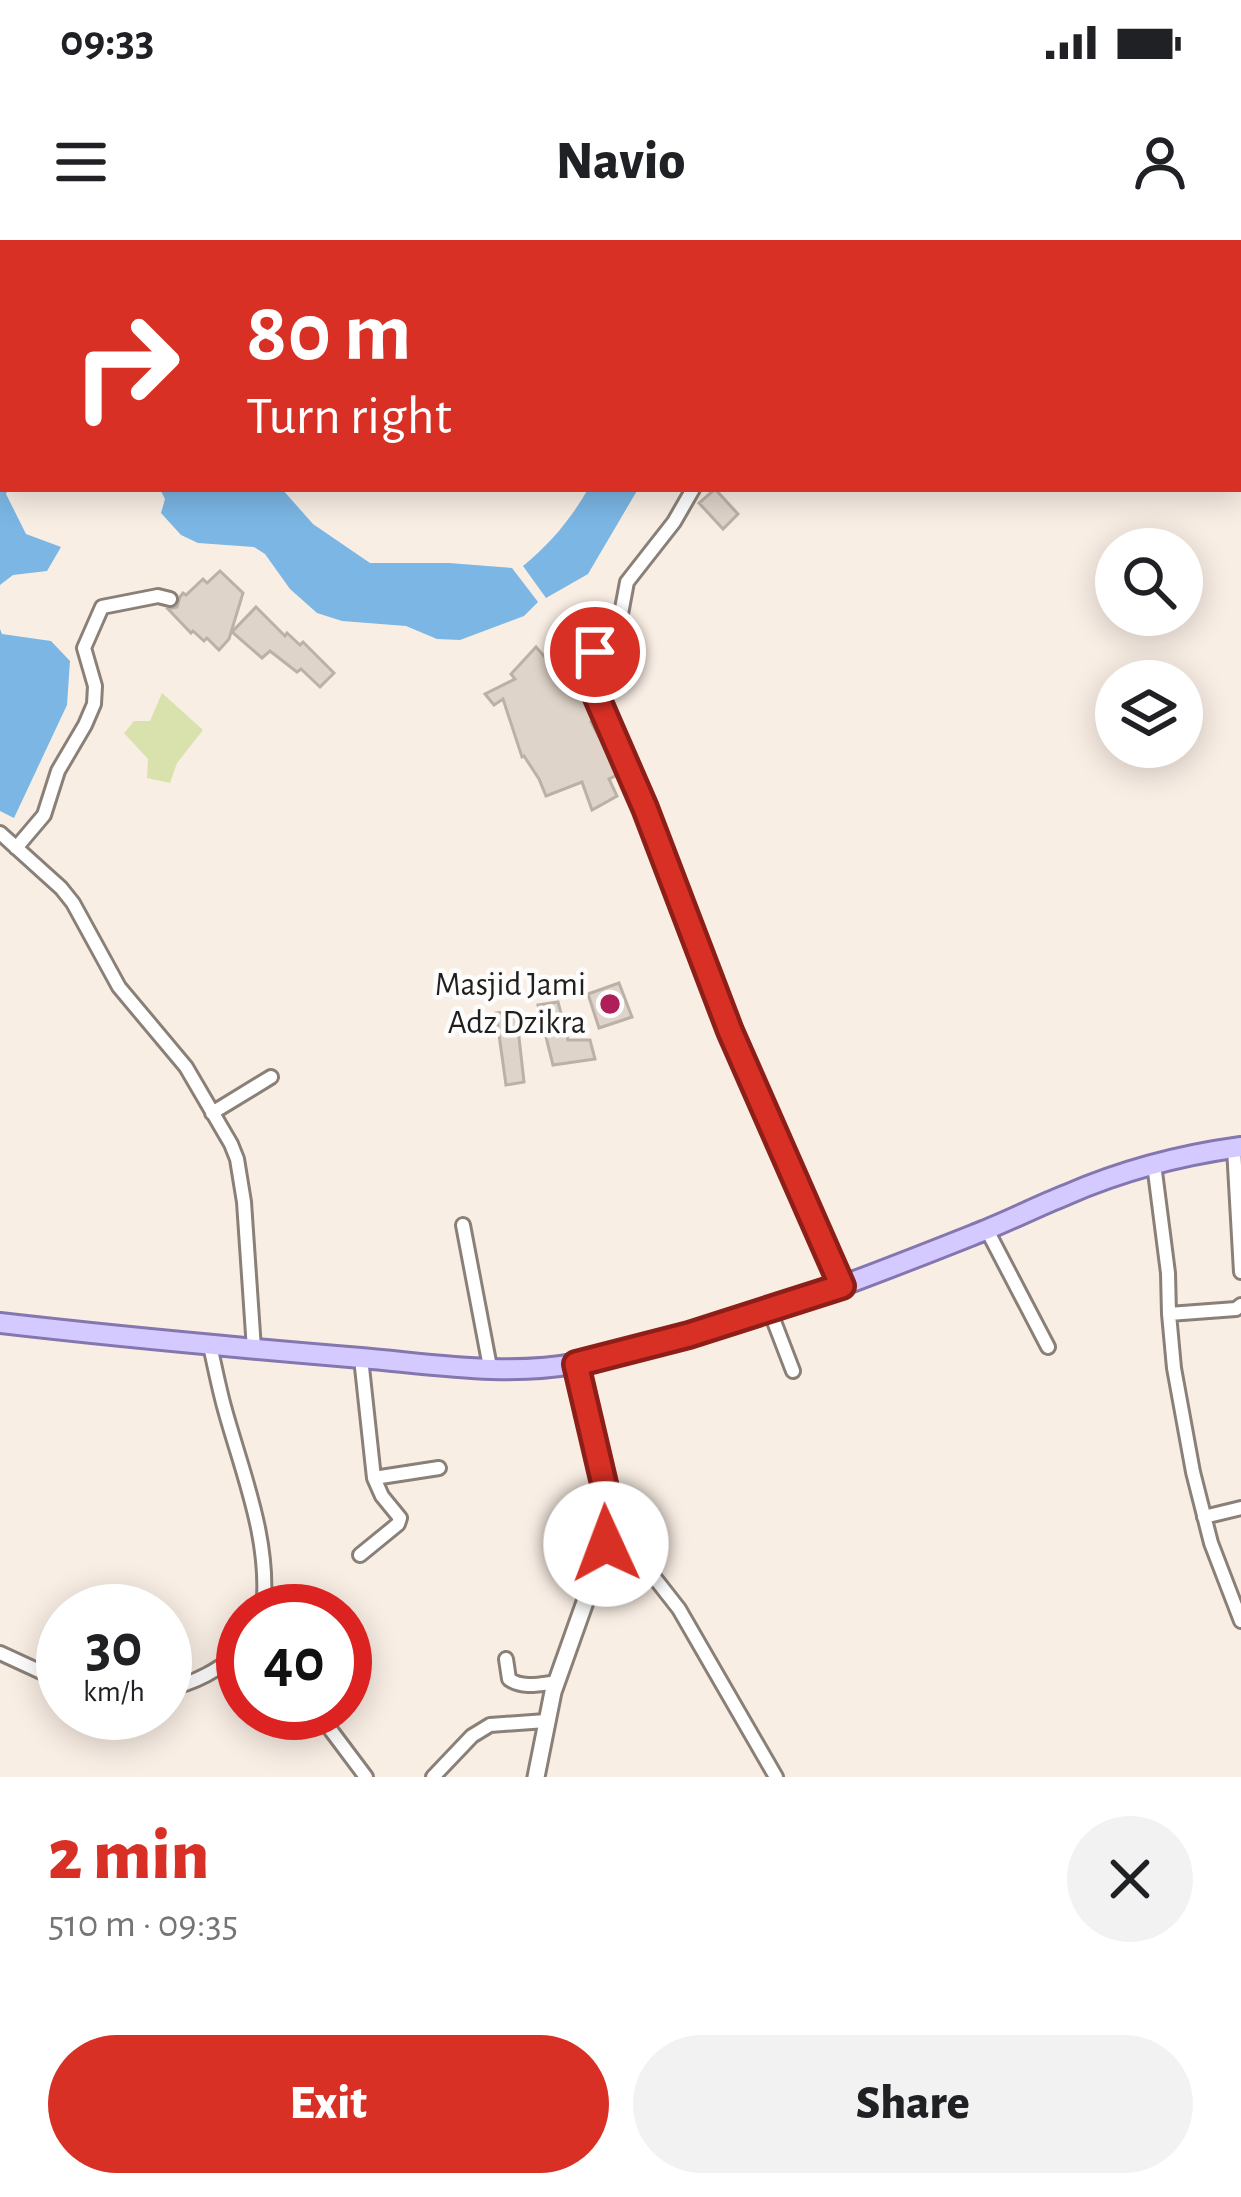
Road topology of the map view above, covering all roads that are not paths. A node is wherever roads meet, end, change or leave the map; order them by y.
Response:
1 (691, 492) edge
2 (170, 599) dead end
3 (8, 840) edge
4 (271, 1077) dead end
5 (212, 1113) junction
6 (1238, 1147) edge
7 (1154, 1164) junction
8 (463, 1225) dead end
9 (987, 1230) junction
10 (1241, 1272) edge
11 (842, 1286) junction
12 (1241, 1305) edge
13 (770, 1311) junction
14 (1168, 1314) junction
15 (0, 1323) edge
16 (210, 1346) junction
17 (1048, 1347) dead end
18 (254, 1349) junction
19 (362, 1358) junction
20 (576, 1364) junction
21 (490, 1367) junction
22 (793, 1371) dead end
23 (440, 1468) dead end
24 (374, 1478) junction
25 (1241, 1508) edge
26 (1204, 1517) junction
27 (610, 1521) junction
28 (360, 1555) dead end
29 (264, 1584) edge
30 (1241, 1621) edge
31 (0, 1653) edge
32 (506, 1659) dead end
33 (36, 1670) edge
34 (557, 1682) junction
35 (546, 1721) junction
36 (338, 1740) edge
37 (366, 1777) edge
38 (433, 1777) edge
39 (536, 1777) edge
40 (776, 1777) edge

1 - 11 street
2 - 3 street
3 - 5 street
4 - 5 street
5 - 18 street
6 - 7 main road
6 - 10 street
7 - 9 main road
7 - 14 street
8 - 21 street
9 - 11 main road
9 - 17 street
11 - 13 main road
12 - 14 street
13 - 20 main road
13 - 22 street
14 - 26 street
15 - 16 main road
16 - 18 main road
16 - 29 street
18 - 19 main road
19 - 21 main road
19 - 24 street
20 - 21 main road
20 - 27 street
23 - 24 street
24 - 28 street
25 - 26 street
26 - 30 street
27 - 34 street
27 - 40 street
31 - 33 street
32 - 34 street
34 - 35 street
35 - 38 street
35 - 39 street
36 - 37 street

